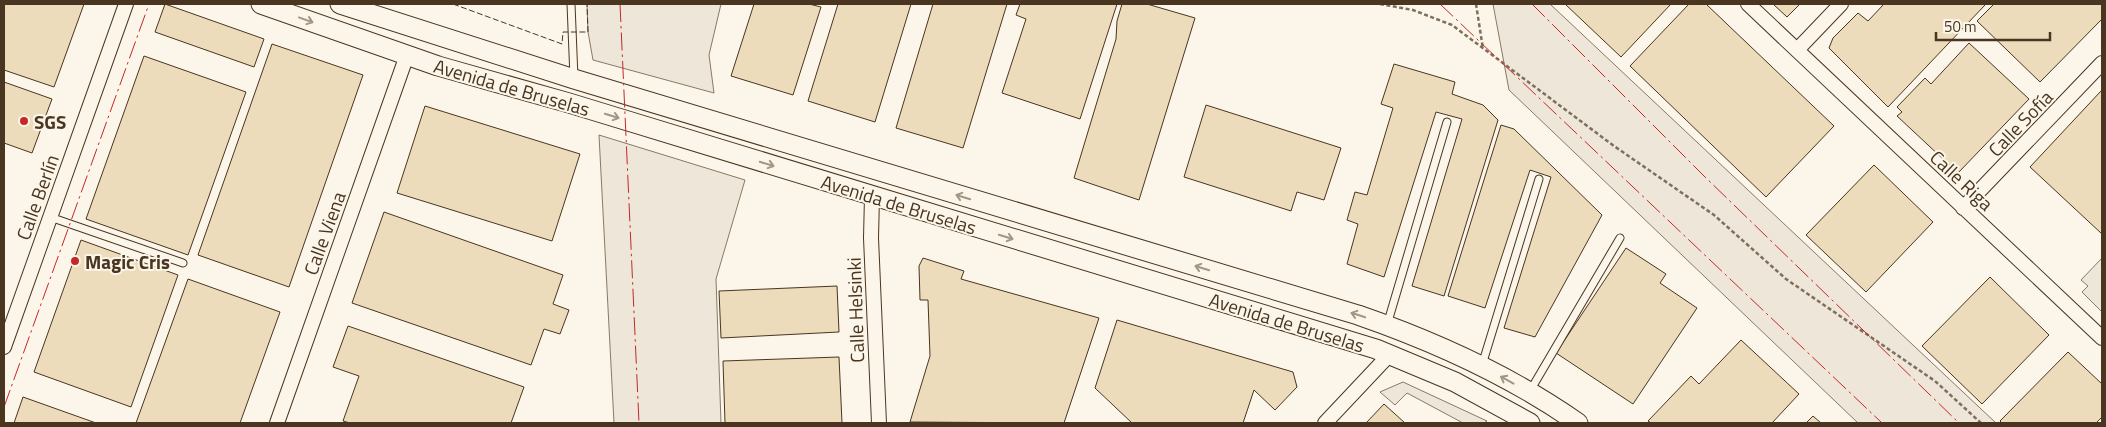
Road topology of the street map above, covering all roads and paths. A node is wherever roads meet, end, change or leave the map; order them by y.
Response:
1 (126, 4) edge
2 (261, 4) edge
3 (340, 4) edge
4 (571, 4) edge
5 (1380, 4) edge
6 (1476, 4) edge
7 (1748, 4) edge
8 (1841, 4) edge
9 (416, 30) junction
10 (1483, 49) junction
11 (1797, 50) junction
12 (407, 55) junction
13 (2102, 63) edge
14 (574, 79) junction
15 (569, 103) junction
16 (1447, 122) dead end
17 (878, 171) junction
18 (1539, 179) dead end
19 (872, 196) junction
20 (1964, 208) junction
21 (50, 217) junction
22 (1620, 238) dead end
23 (183, 263) dead end
24 (1394, 328) junction
25 (2102, 338) edge
26 (4, 346) edge
27 (1390, 354) junction
28 (1482, 366) junction
29 (1529, 392) junction
30 (277, 423) edge
31 (879, 423) edge
32 (1325, 423) edge
33 (1530, 423) edge
34 (1578, 423) edge
35 (1980, 423) edge

1 - 21 street, Calle Berlín
2 -> 12 main road, Avenida de Bruselas
3 - 9 main road, Avenida de Bruselas
4 - 14 lane
5 - 10 path
6 - 10 path
7 - 11 street, Calle Riga
8 - 11 street
9 - 12 main road
9 - 14 main road, Avenida de Bruselas
10 - 35 path
11 - 20 street, Calle Riga
12 - 15 main road, Avenida de Bruselas
12 - 30 street, Calle Viena
13 - 20 street, Calle Sofía
14 - 15 main road
14 - 17 main road, Avenida de Bruselas
15 -> 19 main road, Avenida de Bruselas
16 - 24 lane
17 - 19 main road
24 -> 17 main road, Avenida de Bruselas
18 - 28 lane
19 -> 27 main road, Avenida de Bruselas
19 - 31 street, Calle Helsinki
20 - 25 street, Calle Riga
21 - 23 lane
21 - 26 street, Calle Berlín
22 - 29 lane
24 - 27 main road
24 - 28 main road, Avenida de Bruselas
27 - 32 street
27 - 33 main road, Avenida de Bruselas
29 -> 28 main road, Avenida de Bruselas
29 - 34 main road, Avenida de Bruselas

